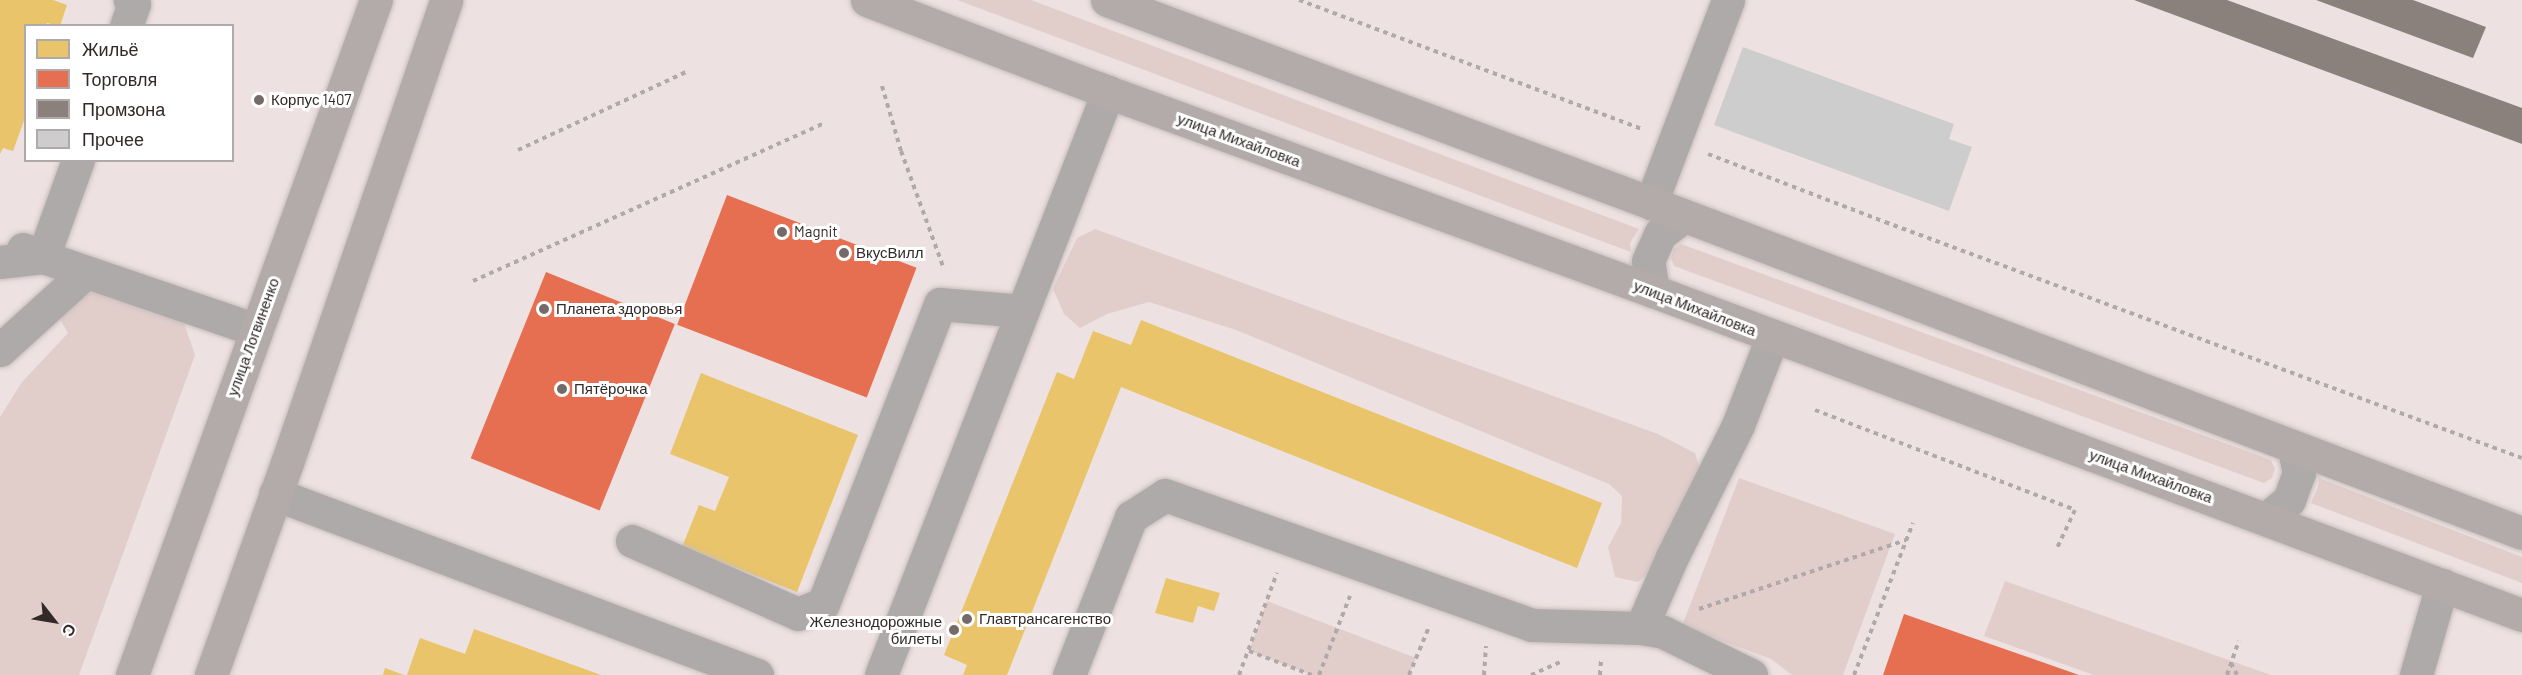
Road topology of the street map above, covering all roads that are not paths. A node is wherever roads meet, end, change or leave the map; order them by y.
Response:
1 (130, 0) edge
2 (376, 0) edge
3 (446, 0) edge
4 (867, 0) edge
5 (1107, 0) edge
6 (1728, 0) edge
7 (127, 24) edge
8 (1108, 92) junction
9 (77, 162) edge
10 (1651, 202) junction
11 (1684, 216) junction
12 (0, 241) edge
13 (43, 257) junction
14 (0, 262) edge
15 (86, 272) junction
16 (1653, 291) junction
17 (1023, 311) junction
18 (256, 330) junction
19 (1772, 338) junction
20 (0, 350) edge
21 (2294, 449) junction
22 (275, 494) junction
23 (2267, 518) junction
24 (2522, 533) edge
25 (632, 542) dead end
26 (2442, 585) junction
27 (2522, 615) edge
28 (1641, 628) junction
29 (132, 675) edge
30 (211, 675) edge
31 (758, 675) edge
32 (881, 675) edge
33 (1069, 675) edge
34 (1751, 675) edge
35 (2416, 675) edge

1 - 7 street
2 - 18 main road, улица Логвиненко
3 - 22 main road
4 - 8 main road, улица Михайловка
5 - 10 main road
6 - 10 street
8 - 16 main road, улица Михайловка
8 - 17 street
9 - 13 street
10 - 11 main road
11 - 16 street
11 - 21 main road
12 - 13 street
13 - 14 street
13 - 15 street
15 - 18 street
15 - 20 street
16 - 19 main road, улица Михайловка
17 - 25 street
17 - 32 street
18 - 29 main road, улица Логвиненко
19 - 23 main road, улица Михайловка
19 - 28 street
21 - 23 street
21 - 24 main road
22 - 30 main road
22 - 31 street
23 - 26 main road, улица Михайловка
26 - 27 main road, улица Михайловка
26 - 35 street
28 - 33 street
28 - 34 street

